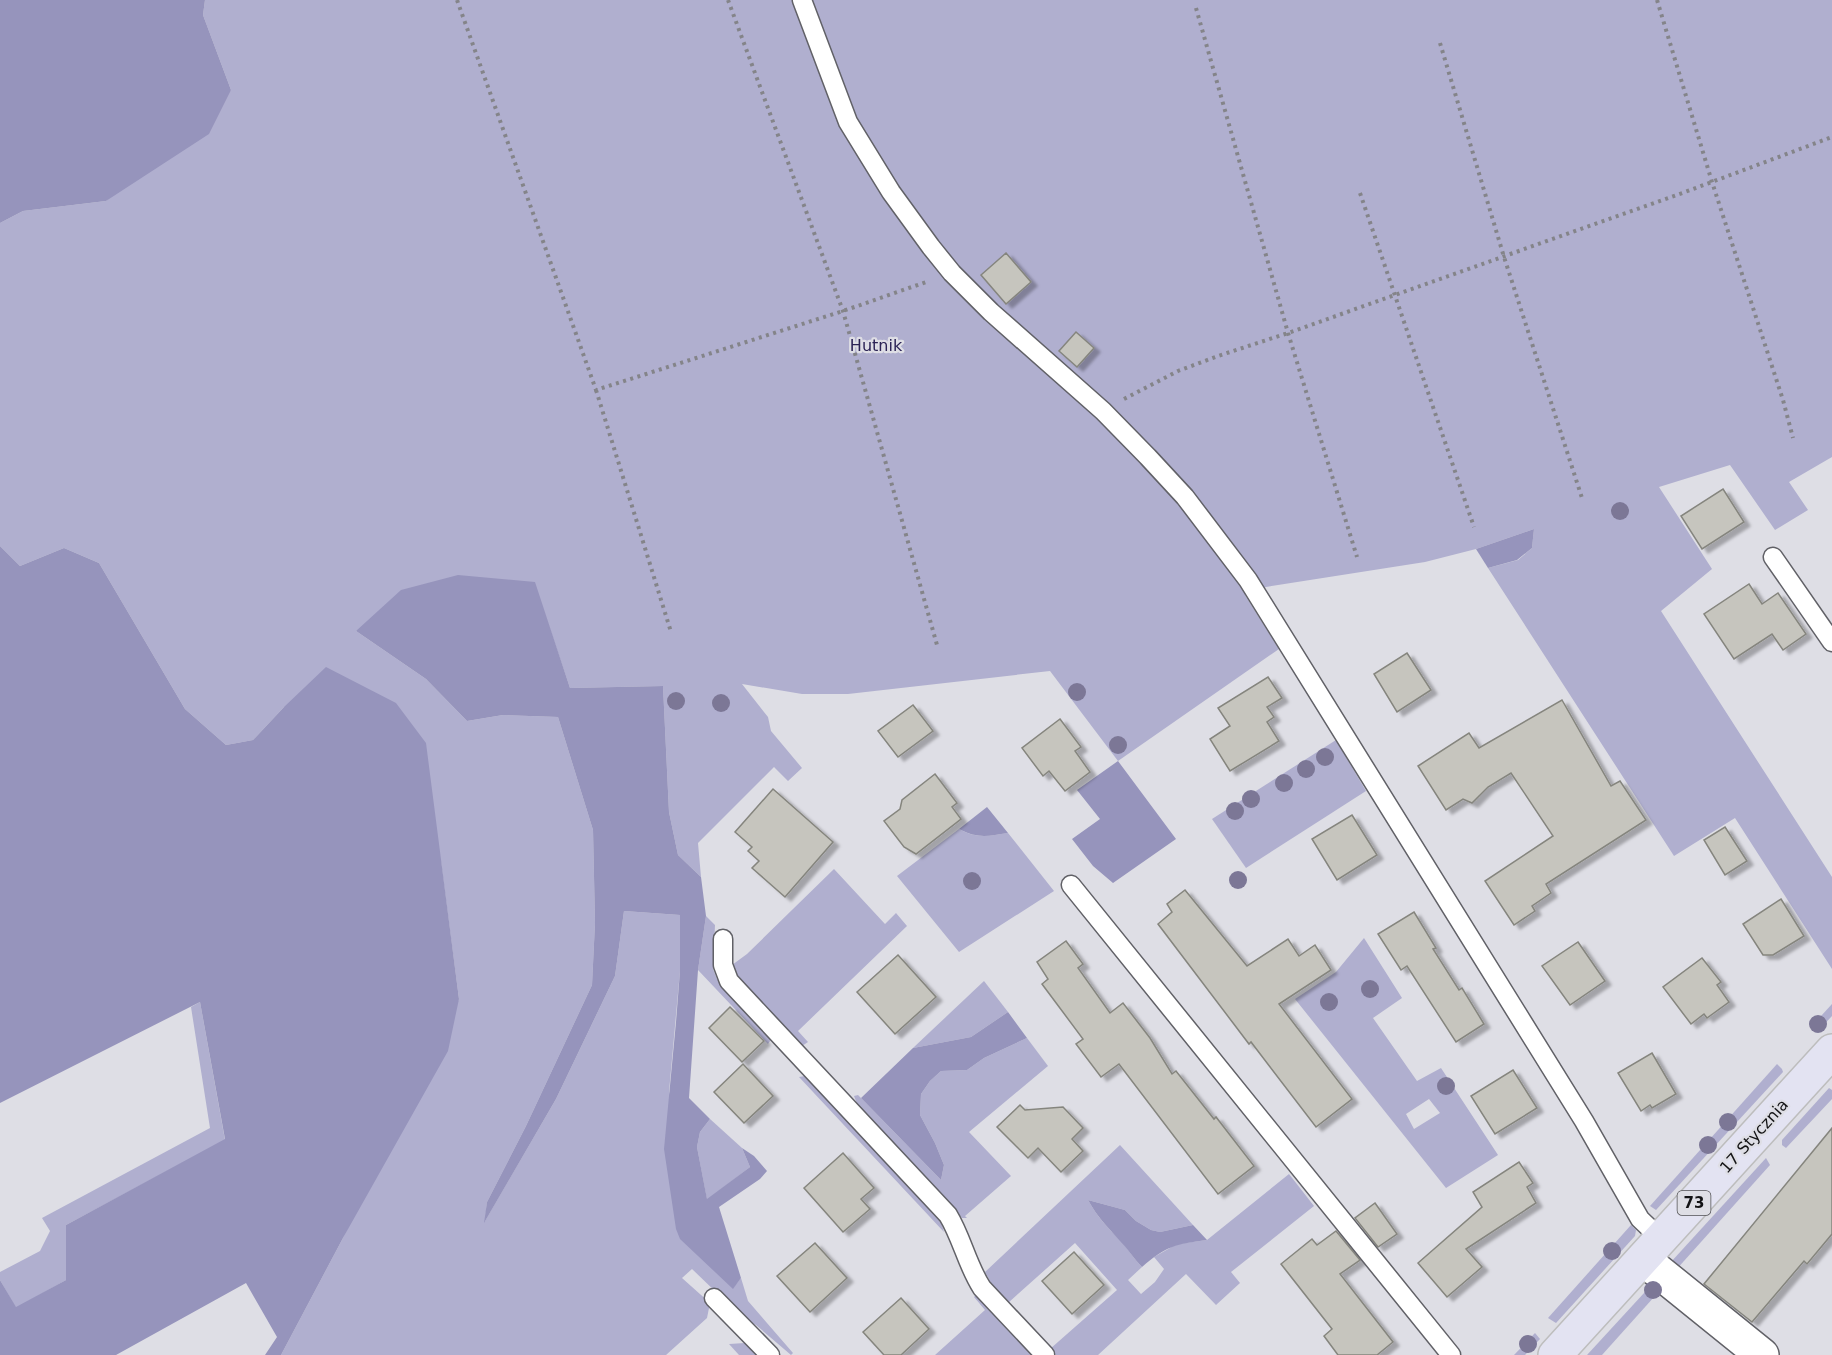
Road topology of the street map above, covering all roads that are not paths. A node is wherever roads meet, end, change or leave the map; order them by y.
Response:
1 (802, 0) edge
2 (1773, 557) dead end
3 (1832, 642) edge
4 (1071, 885) dead end
5 (723, 939) dead end
6 (1832, 1051) edge
7 (1652, 1249) junction
8 (714, 1298) dead end
9 (770, 1355) edge
10 (1045, 1355) edge
11 (1451, 1355) edge
12 (1556, 1355) edge
13 (1762, 1355) edge

1 - 7 lane
2 - 3 lane
4 - 11 lane
5 - 10 lane
6 - 7 main road, 17 Stycznia / 73
7 - 12 main road, 17 Stycznia / 73
7 - 13 street
8 - 9 lane

